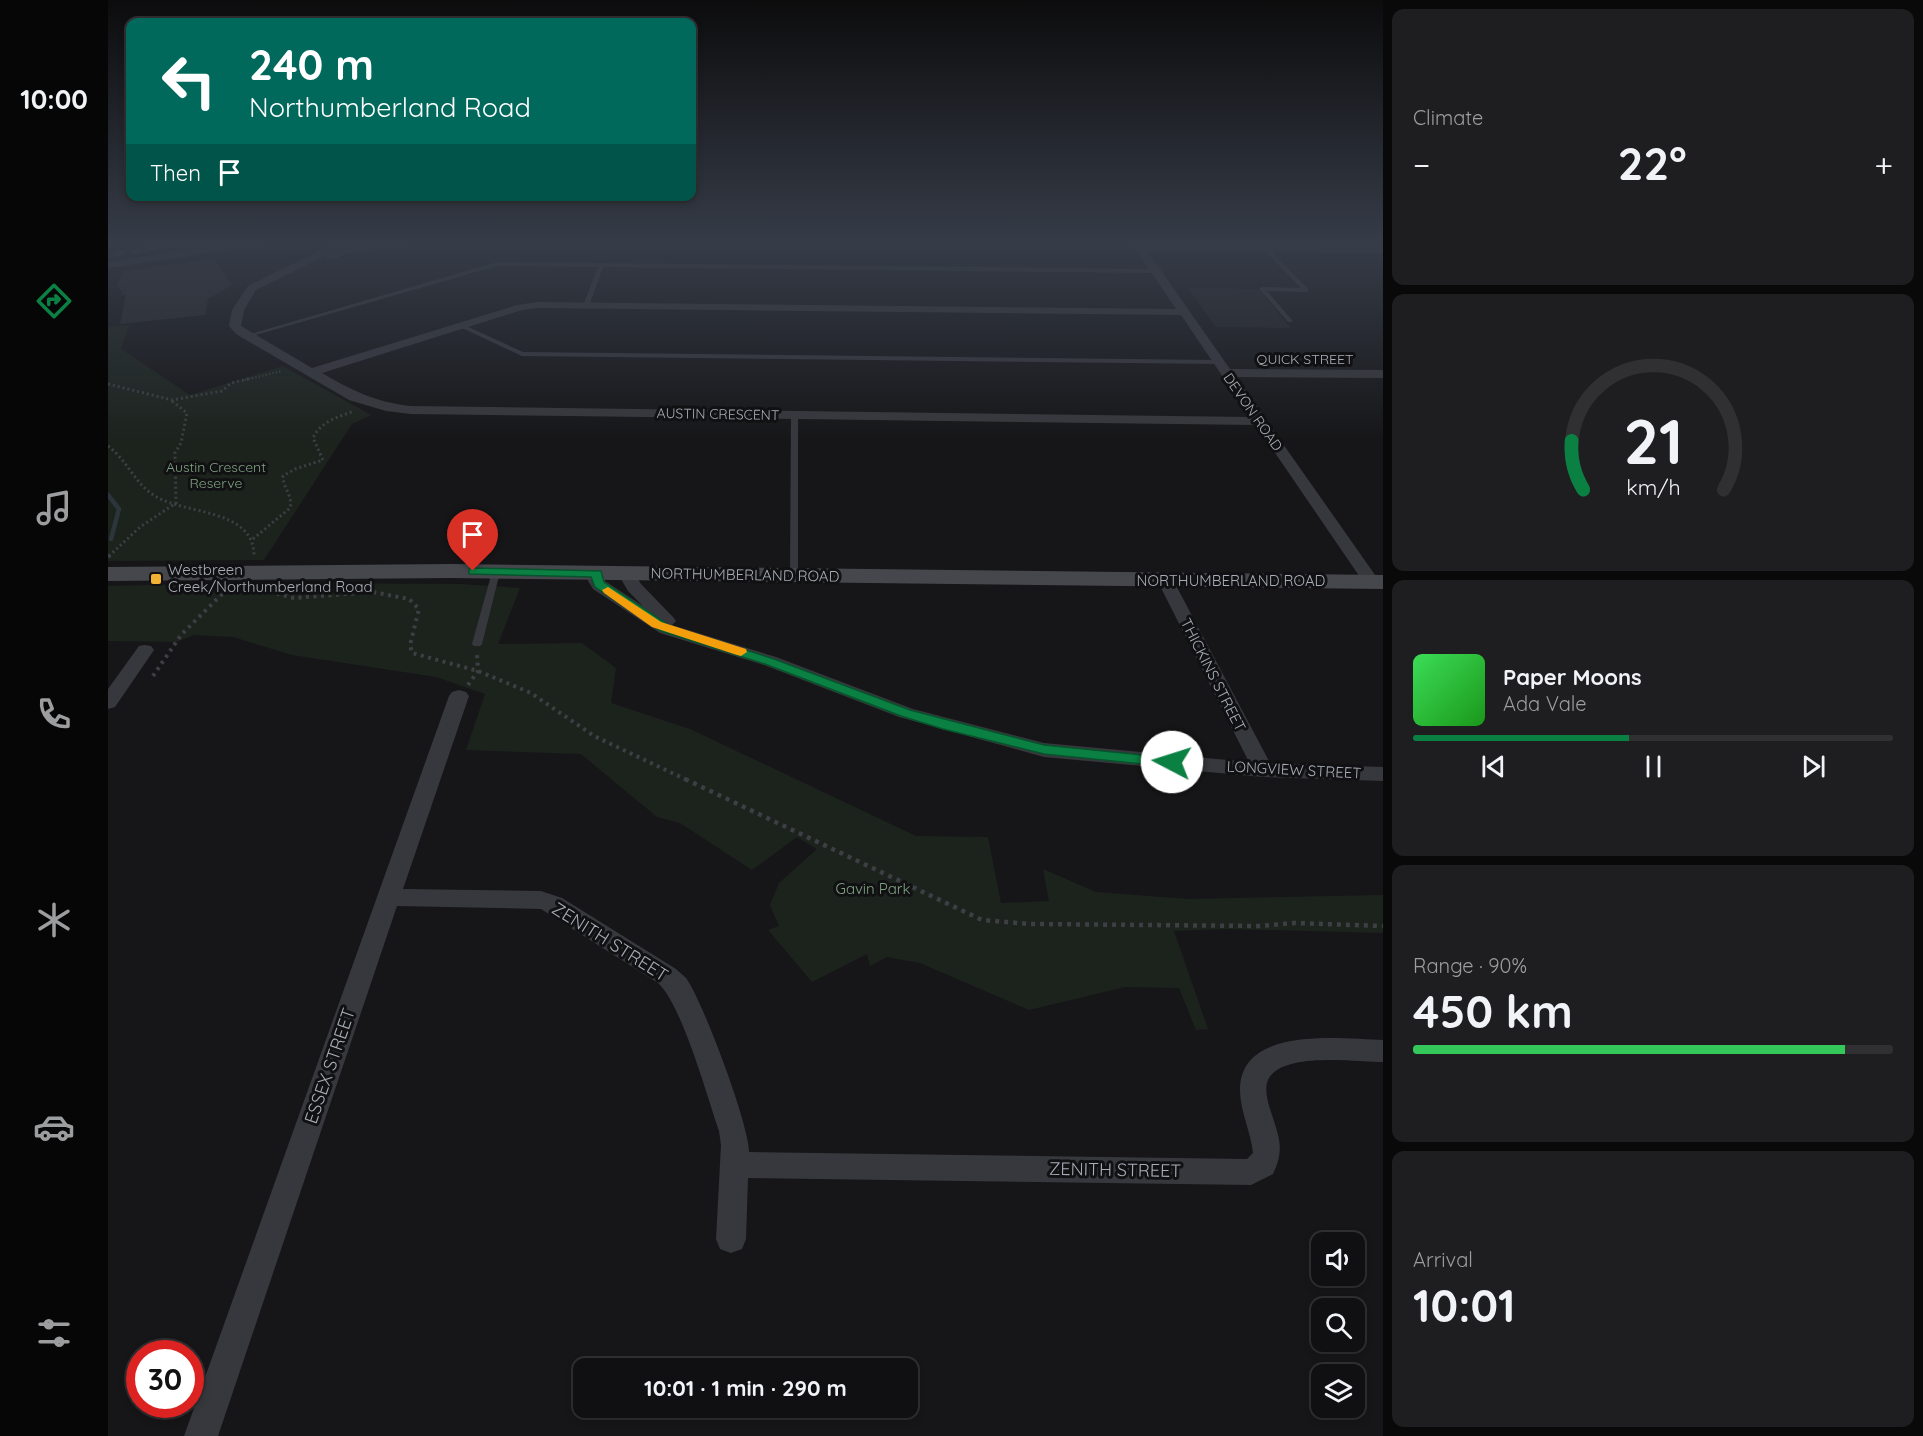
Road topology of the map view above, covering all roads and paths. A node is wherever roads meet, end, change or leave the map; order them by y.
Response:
1 (239, 308) edge
2 (344, 308) edge
3 (518, 308) edge
4 (787, 308) edge
5 (1181, 308) edge
6 (1279, 308) edge
7 (1184, 312) junction
8 (1290, 321) dead end
9 (462, 326) junction
10 (247, 336) junction
11 (1222, 367) junction
12 (308, 370) junction
13 (1383, 374) edge
14 (108, 384) edge
15 (172, 400) junction
16 (370, 404) junction
17 (794, 415) junction
18 (1259, 421) junction
19 (108, 446) edge
20 (176, 503) junction
21 (253, 539) junction
22 (108, 557) edge
23 (496, 572) junction
24 (597, 573) junction
25 (626, 573) junction
26 (108, 574) edge
27 (794, 576) junction
28 (236, 578) junction
29 (1164, 580) junction
30 (1377, 582) edge
31 (684, 633) junction
32 (477, 644) joint
33 (145, 650) dead end
34 (478, 671) junction
35 (153, 676) dead end
36 (459, 696) joint
37 (108, 703) edge
38 (1263, 770) junction
39 (1383, 774) edge
40 (388, 897) junction
41 (1383, 926) edge
42 (1383, 1051) edge
43 (735, 1165) junction
44 (731, 1239) dead end
45 (201, 1436) edge

1 - 10 street
2 - 10 lane
3 - 9 street
4 - 7 street
5 - 7 street, DEVON ROAD
6 - 8 lane
7 - 11 street, DEVON ROAD
9 - 11 lane
9 - 12 street
10 - 12 street, AUSTIN CRESCENT
11 - 13 street, QUICK STREET
11 - 18 street, DEVON ROAD
12 - 15 path
12 - 16 street, AUSTIN CRESCENT
14 - 15 path
15 - 20 path
16 - 17 street, AUSTIN CRESCENT
16 - 21 path
17 - 18 street, AUSTIN CRESCENT
17 - 27 lane
18 - 30 street, DEVON ROAD
19 - 20 path
20 - 21 path
20 - 22 path
21 - 28 path
23 - 24 street, NORTHUMBERLAND ROAD
23 - 28 street, NORTHUMBERLAND ROAD
23 - 32 lane
24 - 25 street, NORTHUMBERLAND ROAD
24 - 31 street, LONGVIEW STREET
25 - 27 street, NORTHUMBERLAND ROAD
25 - 31 street, LONGVIEW STREET
26 - 28 street, NORTHUMBERLAND ROAD
27 - 29 street, NORTHUMBERLAND ROAD
28 - 34 path
28 - 35 path
29 - 30 street, NORTHUMBERLAND ROAD
29 - 38 street, THICKINS STREET
31 - 38 street, LONGVIEW STREET
32 - 34 path
33 - 37 street
34 - 36 path
34 - 41 path
36 - 40 street, ESSEX STREET
38 - 39 street, LONGVIEW STREET
40 - 43 street, ZENITH STREET
40 - 45 street, ESSEX STREET
42 - 43 street, ZENITH STREET
43 - 44 street, ZENITH STREET

